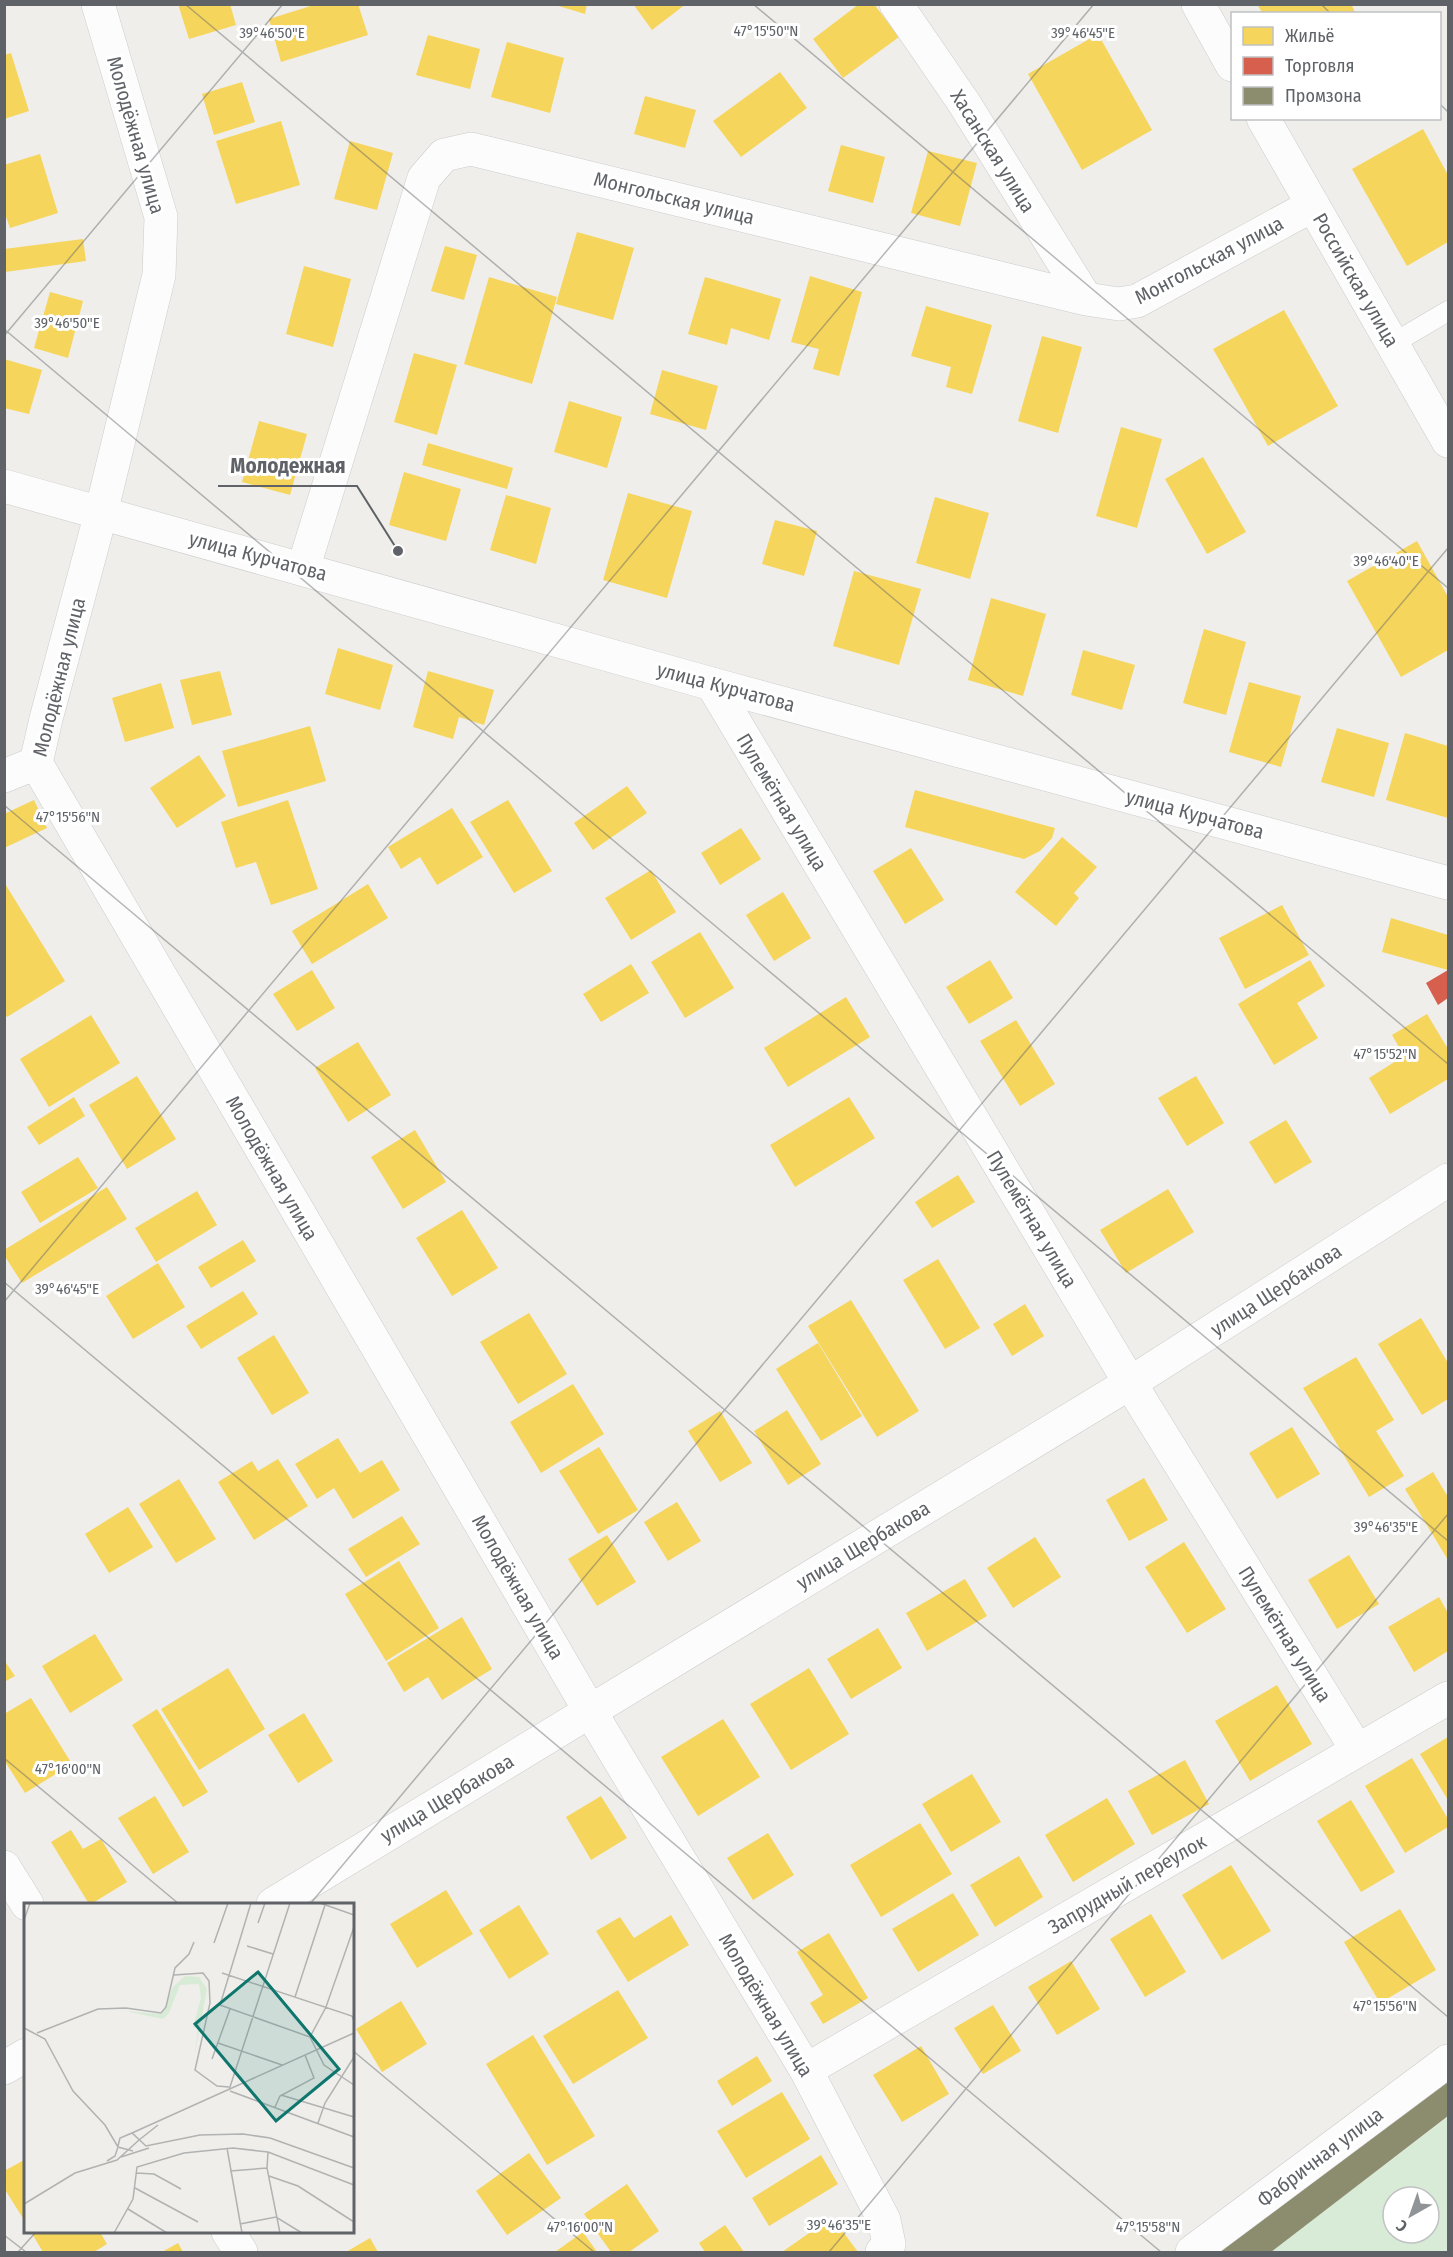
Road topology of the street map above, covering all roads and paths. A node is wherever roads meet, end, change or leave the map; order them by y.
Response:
1 (98, 4) edge
2 (896, 4) edge
3 (1198, 4) edge
4 (1231, 62) edge
5 (1264, 120) edge
6 (1313, 205) junction
7 (1086, 299) junction
8 (1449, 311) edge
9 (1392, 344) junction
10 (1449, 441) edge
11 (4, 486) edge
12 (101, 513) junction
13 (303, 568) junction
14 (712, 684) junction
15 (36, 764) junction
16 (4, 776) edge
17 (1449, 883) edge
18 (1449, 1180) edge
19 (1130, 1383) junction
20 (1449, 1698) edge
21 (590, 1711) junction
22 (1357, 1750) junction
23 (4, 1867) edge
24 (26, 1903) edge
25 (276, 1903) edge
26 (24, 2056) edge
27 (1449, 2061) edge
28 (4, 2068) edge
29 (806, 2070) junction
30 (229, 2233) edge
31 (241, 2253) edge
32 (882, 2253) edge
33 (1192, 2253) edge

1 - 12 street, Молодёжная улица
2 - 7 street, Хасанская улица
3 - 4 street
5 - 6 street, Российская улица
6 - 7 street, Монгольская улица
6 - 9 street, Российская улица
7 - 13 street, Монгольская улица
8 - 9 lane
9 - 10 street, Российская улица
11 - 12 street, улица Курчатова
12 - 13 street, улица Курчатова
12 - 15 street, Молодёжная улица
13 - 14 street, улица Курчатова
14 - 17 street, улица Курчатова
14 - 19 street, Пулемётная улица
15 - 16 street
15 - 21 street, Молодёжная улица
18 - 19 street, улица Щербакова
19 - 21 street, улица Щербакова
19 - 22 street, Пулемётная улица
20 - 22 street, Запрудный переулок
21 - 25 street, улица Щербакова
21 - 29 street, Молодёжная улица
22 - 29 street, Запрудный переулок
23 - 24 street
26 - 28 street
27 - 33 street, Фабричная улица
29 - 32 street, Молодёжная улица
30 - 31 street

